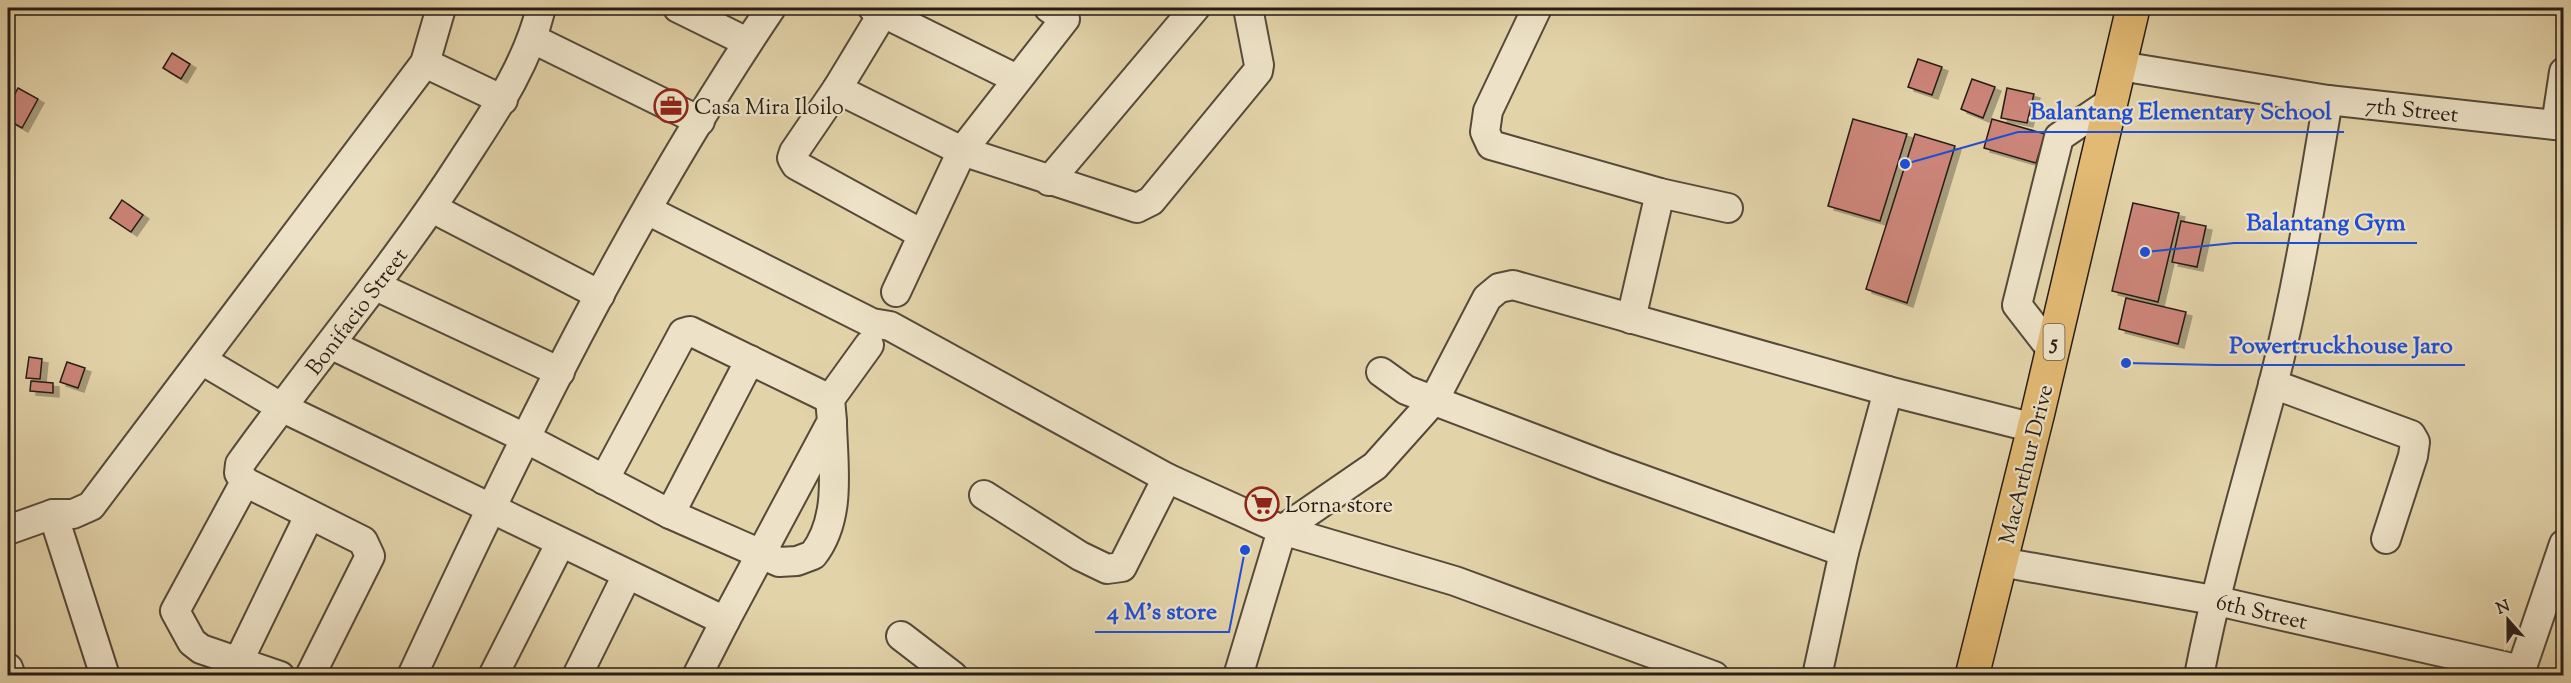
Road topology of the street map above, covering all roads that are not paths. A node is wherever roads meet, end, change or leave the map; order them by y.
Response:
1 (441, 8) edge
2 (541, 8) edge
3 (678, 8) edge
4 (771, 8) edge
5 (1195, 8) edge
6 (1248, 8) edge
7 (1537, 8) edge
8 (2133, 8) edge
9 (878, 10) edge
10 (1062, 11) edge
11 (533, 39) junction
12 (747, 42) junction
13 (425, 63) junction
14 (2120, 66) junction
15 (2564, 72) edge
16 (1017, 78) junction
17 (837, 89) junction
18 (503, 99) junction
19 (2328, 100) junction
20 (2111, 102) junction
21 (700, 121) junction
22 (2560, 126) edge
23 (962, 151) junction
24 (1049, 181) junction
25 (1660, 194) junction
26 (651, 203) junction
27 (432, 208) junction
28 (1728, 208) dead end
29 (922, 234) junction
30 (376, 286) junction
31 (896, 292) dead end
32 (600, 295) junction
33 (1631, 319) junction
34 (867, 323) junction
35 (332, 345) junction
36 (2052, 350) junction
37 (750, 360) junction
38 (203, 361) junction
39 (560, 372) junction
40 (1381, 372) dead end
41 (2273, 384) junction
42 (1888, 391) junction
43 (1434, 400) junction
44 (281, 407) junction
45 (831, 410) junction
46 (2034, 428) junction
47 (527, 439) junction
48 (1167, 478) junction
49 (604, 480) junction
50 (245, 482) junction
51 (984, 495) dead end
52 (490, 507) junction
53 (53, 514) junction
54 (670, 514) junction
55 (309, 516) junction
56 (8, 530) edge
57 (1282, 530) junction
58 (2386, 539) dead end
59 (560, 544) junction
60 (2564, 544) edge
61 (1844, 552) junction
62 (760, 555) junction
63 (2001, 562) junction
64 (627, 575) junction
65 (2213, 600) junction
66 (724, 621) junction
67 (901, 636) dead end
68 (239, 660) junction
69 (8, 668) edge
70 (2520, 673) edge
71 (1244, 674) edge
72 (11, 675) edge
73 (105, 675) edge
74 (280, 675) edge
75 (310, 675) edge
76 (412, 675) edge
77 (493, 675) edge
78 (577, 675) edge
79 (697, 675) edge
80 (953, 675) edge
81 (1714, 675) edge
82 (1817, 675) edge
83 (1972, 675) edge
84 (2199, 675) edge

1 - 13 street
2 - 11 street, Bonifacio Street
3 - 12 street
4 - 12 street
5 - 24 street
6 - 24 street
7 - 25 street
8 - 14 main road, MacArthur Drive / 5
9 - 16 street
9 - 17 street
10 - 16 street
11 - 18 street, Bonifacio Street
11 - 21 street
12 - 21 street
13 - 18 street
13 - 38 street
14 - 19 street, 7th Street
14 - 20 main road, MacArthur Drive / 5
15 - 22 street
16 - 23 street
17 - 23 street
17 - 29 street
18 - 27 street, Bonifacio Street
19 - 22 street, 7th Street
19 - 41 street
20 - 36 main road, MacArthur Drive / 5
20 - 36 street
21 - 26 street
23 - 24 street
23 - 29 street
25 - 28 street
25 - 33 street
26 - 32 street
26 - 34 street
27 - 30 street, Bonifacio Street
27 - 32 street
29 - 31 street
30 - 35 street, Bonifacio Street
30 - 39 street
32 - 39 street
33 - 42 street
33 - 43 street
34 - 45 street
34 - 48 street
35 - 44 street, Bonifacio Street
35 - 47 street
36 - 46 main road, MacArthur Drive / 5
37 - 45 street
37 - 49 street
37 - 54 street
38 - 44 street
38 - 53 street
39 - 47 street
40 - 43 street
41 - 58 street
41 - 65 street
42 - 46 street
42 - 61 street
43 - 57 street
43 - 61 street
44 - 50 street, Bonifacio Street
44 - 52 street
45 - 62 street
45 - 62 street
46 - 63 main road, MacArthur Drive / 5
47 - 49 street
47 - 52 street
48 - 51 street
48 - 57 street
49 - 54 street
50 - 55 street
50 - 68 street, Bonifacio Street
52 - 59 street
52 - 76 street
53 - 56 street
53 - 73 street
54 - 62 street
55 - 68 street
55 - 75 street
57 - 71 street
57 - 81 street
59 - 64 street
59 - 77 street
60 - 70 street
61 - 82 street
62 - 66 street
63 - 65 street, 6th Street
63 - 83 main road, MacArthur Drive / 5
64 - 66 street
64 - 78 street
65 - 70 street, 6th Street
65 - 84 street
66 - 79 street
67 - 80 street
68 - 74 street
69 - 72 street

